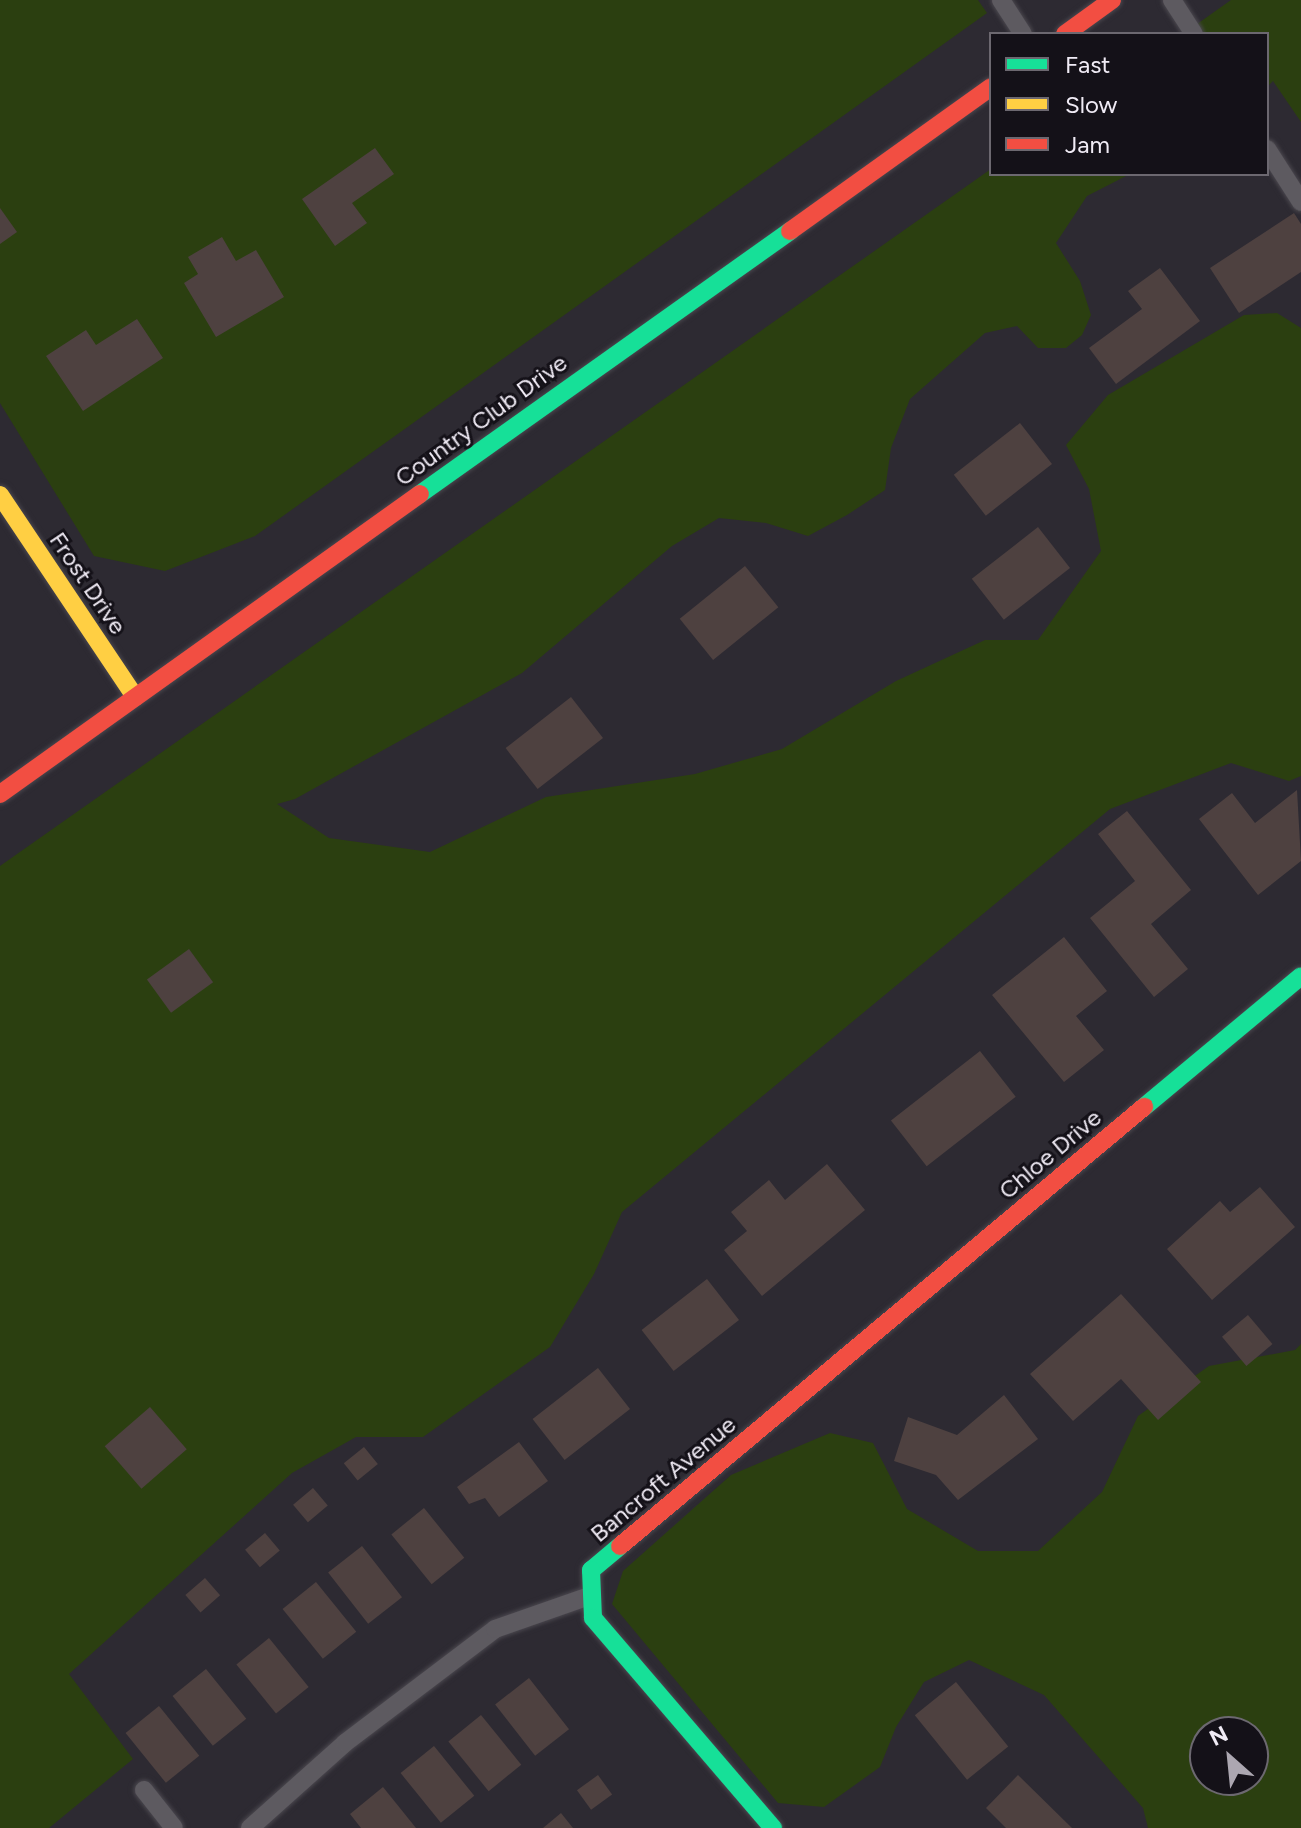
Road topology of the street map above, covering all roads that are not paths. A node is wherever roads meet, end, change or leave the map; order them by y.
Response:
1 (1001, 0) edge
2 (1112, 0) edge
3 (1172, 0) edge
4 (1022, 32) edge
5 (1068, 32) edge
6 (1193, 32) edge
7 (989, 88) edge
8 (1269, 152) edge
9 (1301, 202) edge
10 (0, 495) edge
11 (135, 697) junction
12 (0, 794) edge
13 (1301, 976) edge
14 (831, 1371) joint
15 (589, 1596) junction
16 (144, 1790) dead end
17 (174, 1828) edge
18 (250, 1828) edge
19 (773, 1828) edge

1 - 4 lane
2 - 5 street
3 - 6 lane
7 - 11 street, Country Club Drive
8 - 9 lane
10 - 11 street, Frost Drive
11 - 12 street, Country Club Drive
13 - 14 street, Chloe Drive
14 - 15 street, Bancroft Avenue
15 - 18 lane
15 - 19 street
16 - 17 lane

